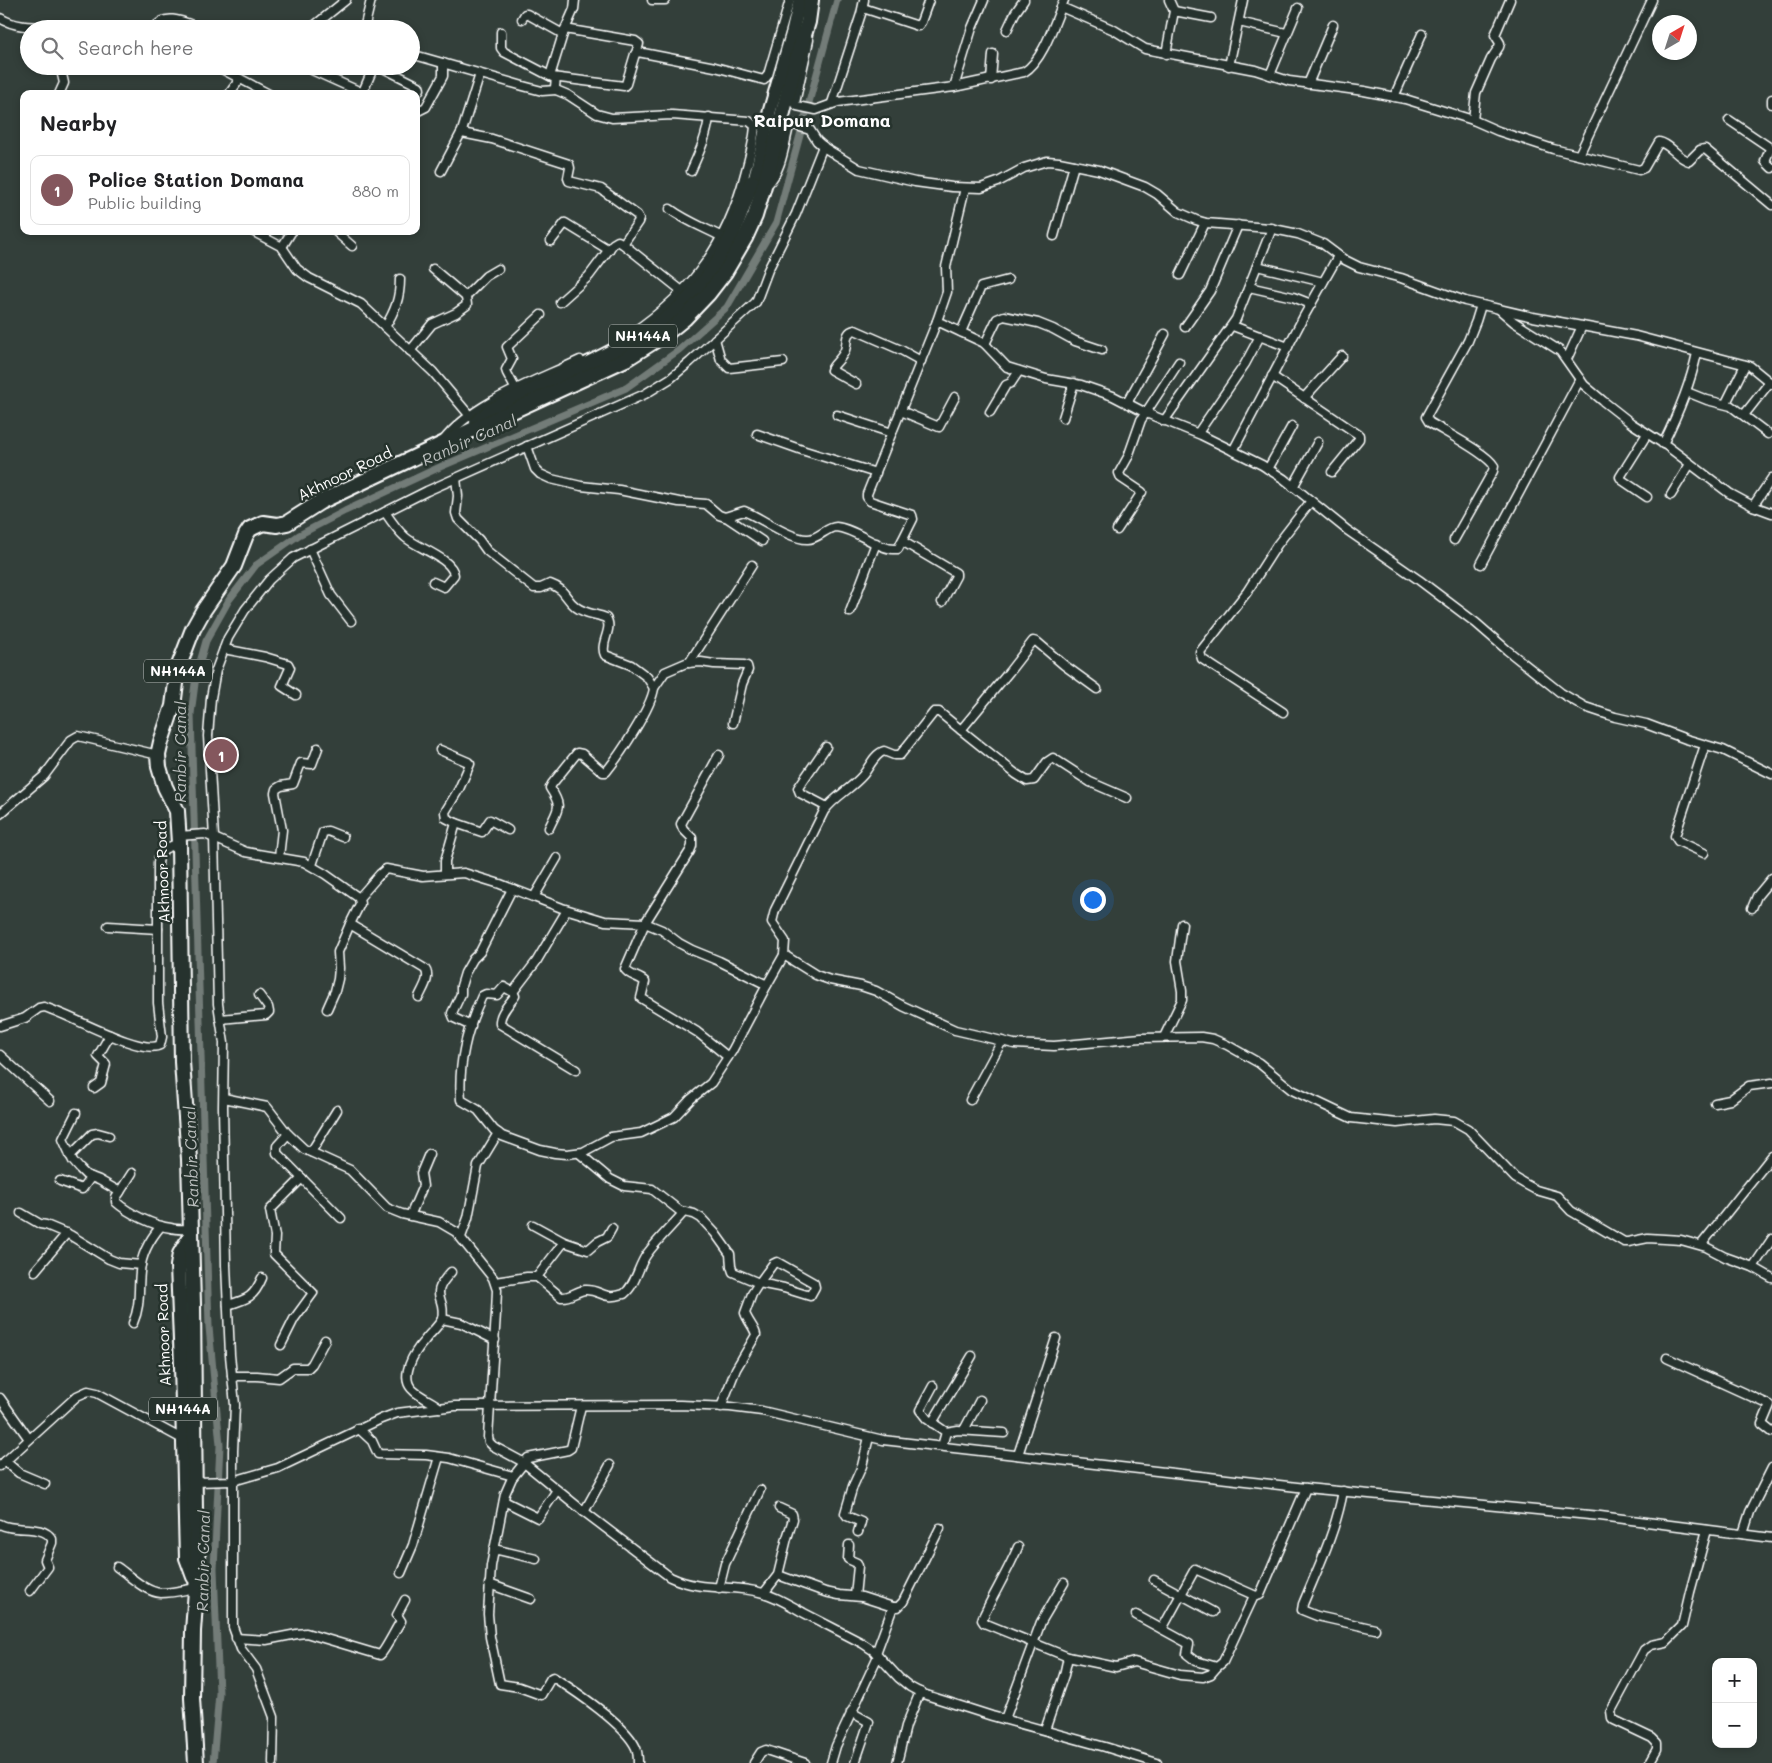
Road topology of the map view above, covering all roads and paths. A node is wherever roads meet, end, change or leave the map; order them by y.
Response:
1 (346, 0) edge
2 (372, 0) edge
3 (575, 0) edge
4 (652, 0) edge
5 (665, 0) edge
6 (790, 0) edge
7 (800, 0) edge
8 (811, 0) edge
9 (929, 0) edge
10 (984, 0) edge
11 (1024, 0) edge
12 (1169, 0) edge
13 (1243, 0) edge
14 (1510, 0) edge
15 (1652, 0) edge
16 (863, 4) edge
17 (1062, 4) edge
18 (1298, 8) dead end
19 (1174, 11) junction
20 (0, 18) edge
21 (1211, 18) dead end
22 (522, 19) dead end
23 (321, 20) edge
24 (366, 20) edge
25 (808, 22) junction
26 (1239, 22) junction
27 (20, 25) edge
28 (1333, 25) dead end
29 (1007, 30) dead end
30 (501, 32) dead end
31 (564, 32) junction
32 (1286, 33) junction
33 (1422, 34) dead end
34 (636, 52) junction
35 (993, 54) dead end
36 (1166, 54) junction
37 (420, 56) edge
38 (444, 63) junction
39 (1229, 66) junction
40 (480, 74) junction
41 (63, 75) edge
42 (233, 75) edge
43 (324, 75) edge
44 (371, 75) edge
45 (397, 75) edge
46 (1270, 75) junction
47 (553, 77) junction
48 (240, 79) junction
49 (991, 80) junction
50 (1308, 84) junction
51 (954, 87) junction
52 (60, 90) edge
53 (233, 90) edge
54 (261, 90) edge
55 (358, 90) edge
56 (366, 90) edge
57 (419, 90) edge
58 (556, 90) junction
59 (1394, 97) junction
60 (1772, 99) edge
61 (832, 103) junction
62 (1772, 104) edge
63 (420, 110) edge
64 (708, 117) junction
65 (1473, 120) junction
66 (1729, 120) dead end
67 (787, 125) junction
68 (462, 133) junction
69 (823, 146) junction
70 (1579, 155) junction
71 (1074, 165) junction
72 (1772, 168) edge
73 (691, 170) dead end
74 (441, 171) dead end
75 (759, 186) junction
76 (965, 188) junction
77 (1772, 205) edge
78 (670, 210) dead end
79 (1204, 222) junction
80 (1238, 225) junction
81 (1272, 228) junction
82 (260, 235) edge
83 (290, 235) edge
84 (340, 235) edge
85 (1054, 236) dead end
86 (722, 237) junction
87 (550, 241) dead end
88 (623, 244) junction
89 (352, 246) dead end
90 (282, 247) junction
91 (609, 250) junction
92 (1338, 256) junction
93 (1257, 266) junction
94 (433, 269) dead end
95 (498, 269) dead end
96 (1180, 276) dead end
97 (400, 279) dead end
98 (1008, 280) dead end
99 (1323, 282) junction
100 (1249, 287) junction
101 (682, 291) junction
102 (466, 297) junction
103 (560, 302) dead end
104 (1311, 304) junction
105 (1481, 305) junction
106 (1499, 309) junction
107 (541, 315) dead end
108 (937, 321) junction
109 (1233, 326) junction
110 (1582, 326) junction
111 (385, 327) junction
112 (1185, 327) dead end
113 (961, 332) junction
114 (1165, 334) dead end
115 (1260, 336) junction
116 (716, 339) junction
117 (985, 344) junction
118 (1288, 347) junction
119 (410, 350) junction
120 (1102, 350) dead end
121 (1697, 353) junction
122 (1342, 356) dead end
123 (1567, 359) junction
124 (921, 361) junction
125 (782, 362) dead end
126 (1179, 362) dead end
127 (1746, 365) junction
128 (1019, 371) junction
129 (1272, 376) junction
130 (1580, 379) junction
131 (1074, 383) junction
132 (1771, 383) edge
133 (856, 384) dead end
134 (516, 390) junction
135 (1687, 392) junction
136 (955, 397) dead end
137 (1304, 398) junction
138 (1127, 403) junction
139 (1726, 403) junction
140 (900, 411) junction
141 (990, 412) dead end
142 (1146, 414) junction
143 (837, 415) dead end
144 (1744, 415) junction
145 (470, 416) junction
146 (1064, 418) dead end
147 (1164, 421) junction
148 (1292, 426) dead end
149 (892, 433) junction
150 (1198, 433) junction
151 (757, 434) dead end
152 (1647, 434) junction
153 (1768, 434) dead end
154 (1318, 442) dead end
155 (1663, 444) junction
156 (440, 445) junction
157 (527, 446) junction
158 (1232, 451) junction
159 (1690, 464) junction
160 (1268, 469) junction
161 (1332, 472) dead end
162 (876, 473) junction
163 (456, 478) junction
164 (1772, 478) edge
165 (1293, 487) junction
166 (1671, 495) dead end
167 (1647, 497) dead end
168 (1311, 501) junction
169 (1753, 506) junction
170 (385, 512) junction
171 (1772, 513) edge
172 (726, 517) junction
173 (1116, 530) dead end
174 (1454, 540) dead end
175 (762, 541) dead end
176 (902, 541) junction
177 (876, 543) junction
178 (310, 549) junction
179 (1481, 564) dead end
180 (752, 565) dead end
181 (433, 582) dead end
182 (942, 602) dead end
183 (850, 612) dead end
184 (351, 621) dead end
185 (224, 649) junction
186 (689, 663) junction
187 (654, 688) junction
188 (1097, 689) dead end
189 (296, 695) dead end
190 (1283, 712) dead end
191 (732, 723) dead end
192 (961, 730) junction
193 (1705, 745) junction
194 (826, 747) dead end
195 (318, 748) dead end
196 (440, 750) dead end
197 (158, 755) junction
198 (719, 755) dead end
199 (1772, 774) edge
200 (1127, 798) dead end
201 (827, 807) junction
202 (0, 814) edge
203 (456, 823) junction
204 (549, 828) dead end
205 (508, 830) dead end
206 (214, 837) junction
207 (343, 837) dead end
208 (182, 838) junction
209 (1704, 853) dead end
210 (279, 857) junction
211 (557, 858) dead end
212 (312, 865) junction
213 (445, 874) junction
214 (1772, 878) edge
215 (512, 889) junction
216 (534, 897) junction
217 (359, 898) junction
218 (1752, 908) dead end
219 (567, 910) junction
220 (645, 923) junction
221 (350, 924) junction
222 (1182, 924) dead end
223 (108, 926) dead end
224 (158, 929) junction
225 (784, 955) junction
226 (767, 985) junction
227 (513, 992) junction
228 (259, 995) dead end
229 (419, 997) dead end
230 (326, 1009) dead end
231 (220, 1019) junction
232 (0, 1026) edge
233 (471, 1026) junction
234 (1164, 1037) junction
235 (107, 1041) junction
236 (1002, 1042) junction
237 (0, 1055) edge
238 (728, 1057) junction
239 (576, 1070) dead end
240 (1772, 1083) edge
241 (94, 1088) dead end
242 (224, 1098) junction
243 (970, 1100) dead end
244 (50, 1101) dead end
245 (1715, 1102) dead end
246 (337, 1110) dead end
247 (76, 1112) dead end
248 (498, 1133) junction
249 (288, 1134) junction
250 (109, 1136) dead end
251 (311, 1152) junction
252 (579, 1153) junction
253 (430, 1154) dead end
254 (70, 1156) junction
255 (1772, 1156) edge
256 (132, 1173) dead end
257 (91, 1177) junction
258 (302, 1178) junction
259 (60, 1181) dead end
260 (120, 1192) junction
261 (684, 1212) junction
262 (22, 1213) dead end
263 (410, 1216) junction
264 (341, 1218) dead end
265 (161, 1226) junction
266 (533, 1226) dead end
267 (612, 1228) dead end
268 (191, 1232) junction
269 (67, 1233) junction
270 (461, 1237) junction
271 (1772, 1239) edge
272 (564, 1242) junction
273 (1701, 1245) junction
274 (141, 1265) junction
275 (1753, 1267) junction
276 (35, 1271) dead end
277 (451, 1272) dead end
278 (536, 1277) junction
279 (262, 1278) dead end
280 (1772, 1278) edge
281 (495, 1282) junction
282 (759, 1283) junction
283 (228, 1305) junction
284 (442, 1319) junction
285 (133, 1323) dead end
286 (1056, 1338) dead end
287 (325, 1340) dead end
288 (495, 1340) junction
289 (281, 1345) dead end
290 (972, 1356) dead end
291 (1667, 1358) dead end
292 (232, 1376) junction
293 (933, 1386) dead end
294 (0, 1398) edge
295 (980, 1400) dead end
296 (1771, 1403) edge
297 (582, 1406) junction
298 (490, 1407) junction
299 (721, 1407) junction
300 (440, 1408) junction
301 (932, 1422) junction
302 (358, 1428) junction
303 (964, 1430) junction
304 (946, 1432) junction
305 (1772, 1432) edge
306 (1004, 1433) dead end
307 (869, 1437) junction
308 (28, 1439) junction
309 (184, 1440) junction
310 (942, 1446) junction
311 (1018, 1455) junction
312 (439, 1457) junction
313 (524, 1462) junction
314 (3, 1463) edge
315 (610, 1465) dead end
316 (1772, 1468) edge
317 (513, 1476) junction
318 (195, 1482) junction
319 (233, 1482) junction
320 (45, 1484) dead end
321 (1306, 1488) junction
322 (557, 1490) junction
323 (760, 1490) dead end
324 (1342, 1491) junction
325 (504, 1502) junction
326 (779, 1508) dead end
327 (584, 1512) junction
328 (0, 1525) edge
329 (940, 1528) dead end
330 (1708, 1530) junction
331 (858, 1532) dead end
332 (1743, 1534) junction
333 (1772, 1538) edge
334 (849, 1545) dead end
335 (1018, 1547) dead end
336 (494, 1549) junction
337 (536, 1559) dead end
338 (117, 1567) dead end
339 (401, 1573) dead end
340 (778, 1575) junction
341 (1154, 1580) dead end
342 (1064, 1583) dead end
343 (489, 1584) junction
344 (196, 1586) junction
345 (719, 1588) junction
346 (30, 1591) dead end
347 (764, 1593) junction
348 (1180, 1595) junction
349 (854, 1596) junction
350 (1254, 1596) junction
351 (531, 1599) dead end
352 (405, 1600) dead end
353 (893, 1607) junction
354 (1214, 1612) dead end
355 (1136, 1615) dead end
356 (1162, 1629) junction
357 (1375, 1629) dead end
358 (236, 1638) junction
359 (1034, 1643) junction
360 (877, 1654) junction
361 (1068, 1657) junction
362 (1217, 1667) junction
363 (920, 1692) junction
364 (851, 1712) junction
365 (1005, 1719) junction
366 (1045, 1730) junction
367 (196, 1763) edge
368 (273, 1763) edge
369 (638, 1763) edge
370 (754, 1763) edge
371 (806, 1763) edge
372 (831, 1763) edge
373 (856, 1763) edge
374 (897, 1763) edge
375 (1157, 1763) edge
376 (1649, 1763) edge

1 - 23 street
2 - 24 street
3 - 31 street
4 - 5 street
6 - 34 street
7 - 75 main road
8 - 25 highway, Akhnoor Road / NH144A
9 - 16 street
10 - 51 street
11 - 29 street
12 - 19 street
13 - 26 street
14 - 65 street
15 - 70 street
16 - 61 street
17 - 36 street
17 - 49 street
18 - 32 street
19 - 21 street
19 - 36 street
20 - 27 street
22 - 31 street
25 - 61 street
25 - 67 highway, Akhnoor Road / NH144A
26 - 32 street
26 - 39 street
28 - 50 street
30 - 47 street
31 - 34 street
31 - 47 street
32 - 46 street
33 - 59 street
34 - 47 street
35 - 49 street
36 - 39 street
37 - 38 street
38 - 40 street
38 - 63 street
39 - 46 street
40 - 58 street
40 - 68 street
41 - 52 street
42 - 48 street
43 - 55 street
44 - 56 street
45 - 57 street
46 - 50 street
47 - 58 street
48 - 53 street
48 - 54 street
49 - 51 street
50 - 59 street
51 - 61 street
58 - 64 street
59 - 65 street
60 - 62 street
64 - 73 street
64 - 86 street
65 - 70 street
66 - 72 street
67 - 69 street
67 - 75 highway, Akhnoor Road / NH144A
68 - 74 street
68 - 88 street
69 - 76 street
69 - 116 street
70 - 77 street
71 - 76 street
71 - 79 street
71 - 85 street
75 - 156 highway, Akhnoor Road / NH144A
76 - 108 street
78 - 86 street
79 - 80 street
79 - 96 street
80 - 81 street
80 - 112 street
81 - 92 street
81 - 93 street
82 - 90 street
83 - 90 street
84 - 89 street
86 - 101 street
87 - 91 street
88 - 91 street
88 - 101 street
90 - 111 street
91 - 103 street
92 - 99 street
92 - 105 street
93 - 99 street
93 - 100 street
94 - 102 street
95 - 102 street
97 - 111 street
98 - 113 street
99 - 104 street
100 - 104 street
100 - 109 street
101 - 134 street
102 - 119 street
104 - 118 street
105 - 106 street
105 - 174 street
106 - 110 street
106 - 123 street
107 - 134 street
108 - 113 street
108 - 124 street
109 - 115 street
109 - 147 street
110 - 121 street
110 - 123 street
111 - 119 street
113 - 117 street
114 - 138 street
115 - 118 street
115 - 150 street
116 - 125 street
116 - 157 street
117 - 120 street
117 - 128 street
118 - 129 street
119 - 145 street
121 - 127 street
121 - 135 street
122 - 137 street
123 - 130 street
124 - 133 street
124 - 140 street
126 - 142 street
127 - 132 street
127 - 139 street
128 - 131 street
128 - 141 street
129 - 137 street
129 - 158 street
130 - 152 street
130 - 179 street
131 - 138 street
131 - 146 street
132 - 144 street
134 - 145 street
135 - 139 street
135 - 155 street
136 - 140 street
137 - 161 street
138 - 142 street
139 - 144 street
140 - 149 street
142 - 147 street
142 - 173 street
143 - 149 street
144 - 153 street
145 - 156 street
147 - 150 street
148 - 160 street
149 - 162 street
150 - 158 street
151 - 162 street
152 - 155 street
152 - 167 street
154 - 165 street
155 - 159 street
156 - 197 highway, Akhnoor Road / NH144A
157 - 163 street
157 - 172 street
158 - 160 street
159 - 166 street
159 - 169 street
160 - 165 street
162 - 176 street
163 - 170 street
163 - 187 street
164 - 169 street
165 - 168 street
168 - 190 street
168 - 193 street
169 - 171 street
170 - 178 street
170 - 181 street
172 - 175 street
172 - 177 street
176 - 177 street
176 - 182 street
177 - 183 street
178 - 184 street
178 - 185 street
180 - 186 street
185 - 189 street
185 - 206 street
186 - 187 street
186 - 191 street
187 - 204 street
188 - 192 street
192 - 200 street
192 - 201 street
193 - 199 street
193 - 209 street
194 - 201 street
195 - 210 street
196 - 203 street
197 - 202 street
197 - 208 highway, Akhnoor Road / NH144A
198 - 220 street
201 - 225 street
203 - 205 street
203 - 213 street
206 - 208 street
206 - 210 street
206 - 231 street
207 - 212 street
208 - 224 street
208 - 268 highway, Akhnoor Road / NH144A
210 - 212 street
211 - 216 street
212 - 217 street
213 - 215 street
213 - 217 street
214 - 218 street
215 - 216 street
215 - 233 street
216 - 219 street
217 - 221 street
219 - 220 street
219 - 227 street
220 - 226 street
220 - 238 street
221 - 229 street
221 - 230 street
222 - 234 street
223 - 224 street
224 - 235 street
225 - 226 street
225 - 236 street
226 - 238 street
227 - 233 street
227 - 239 street
228 - 231 street
231 - 242 street
232 - 235 street
233 - 248 street
234 - 236 street
234 - 273 street
235 - 241 street
236 - 243 street
237 - 244 street
238 - 252 street
240 - 245 street
242 - 249 street
242 - 283 street
246 - 251 street
247 - 254 street
248 - 252 street
248 - 270 street
249 - 251 street
249 - 258 street
250 - 254 street
251 - 263 street
252 - 261 street
253 - 263 street
254 - 257 street
255 - 273 street
256 - 260 street
257 - 259 street
257 - 260 street
258 - 264 street
258 - 289 street
260 - 265 street
261 - 278 street
261 - 282 street
262 - 269 street
263 - 270 street
265 - 268 street
265 - 274 street
266 - 272 street
267 - 272 street
268 - 309 highway, Akhnoor Road / NH144A
268 - 318 highway, Akhnoor Road / NH144A
269 - 274 street
269 - 276 street
270 - 281 street
271 - 275 street
272 - 278 street
273 - 275 street
274 - 285 street
275 - 280 street
277 - 284 street
278 - 281 street
279 - 283 street
281 - 288 street
282 - 282 street
282 - 299 street
283 - 292 street
284 - 288 street
284 - 300 street
286 - 311 street
287 - 292 street
288 - 298 street
290 - 301 street
291 - 296 street
292 - 319 street
293 - 301 street
294 - 308 street
295 - 303 street
296 - 305 street
297 - 298 street
297 - 299 street
297 - 313 street
298 - 300 street
298 - 313 street
299 - 307 street
300 - 302 street
301 - 304 street
302 - 312 street
302 - 319 street
303 - 304 street
303 - 306 street
304 - 310 street
307 - 310 street
307 - 331 street
308 - 309 street
308 - 314 street
309 - 344 highway, Akhnoor Road / NH144A
310 - 311 street
311 - 321 street
312 - 317 street
312 - 339 street
313 - 317 street
313 - 322 street
314 - 320 street
315 - 327 street
316 - 332 street
317 - 325 street
318 - 319 street
318 - 344 highway, Akhnoor Road / NH144A
319 - 358 street
321 - 324 street
321 - 350 street
322 - 325 street
322 - 327 street
323 - 345 street
324 - 330 street
324 - 357 street
325 - 336 street
326 - 340 street
327 - 345 street
328 - 346 street
329 - 353 street
330 - 332 street
330 - 376 street
332 - 333 street
334 - 349 street
335 - 359 street
336 - 337 street
336 - 343 street
338 - 344 street
340 - 347 street
340 - 349 street
341 - 348 street
342 - 359 street
343 - 351 street
343 - 369 street
344 - 367 highway, Akhnoor Road / NH144A
345 - 347 street
347 - 360 street
348 - 350 street
348 - 354 street
348 - 356 street
349 - 353 street
350 - 362 street
352 - 358 street
353 - 360 street
355 - 356 street
356 - 362 street
358 - 368 street
359 - 361 street
359 - 365 street
360 - 363 street
360 - 364 street
361 - 362 street
361 - 366 street
363 - 365 street
363 - 374 street
364 - 372 street
364 - 373 street
365 - 366 street
366 - 375 street
370 - 371 street

